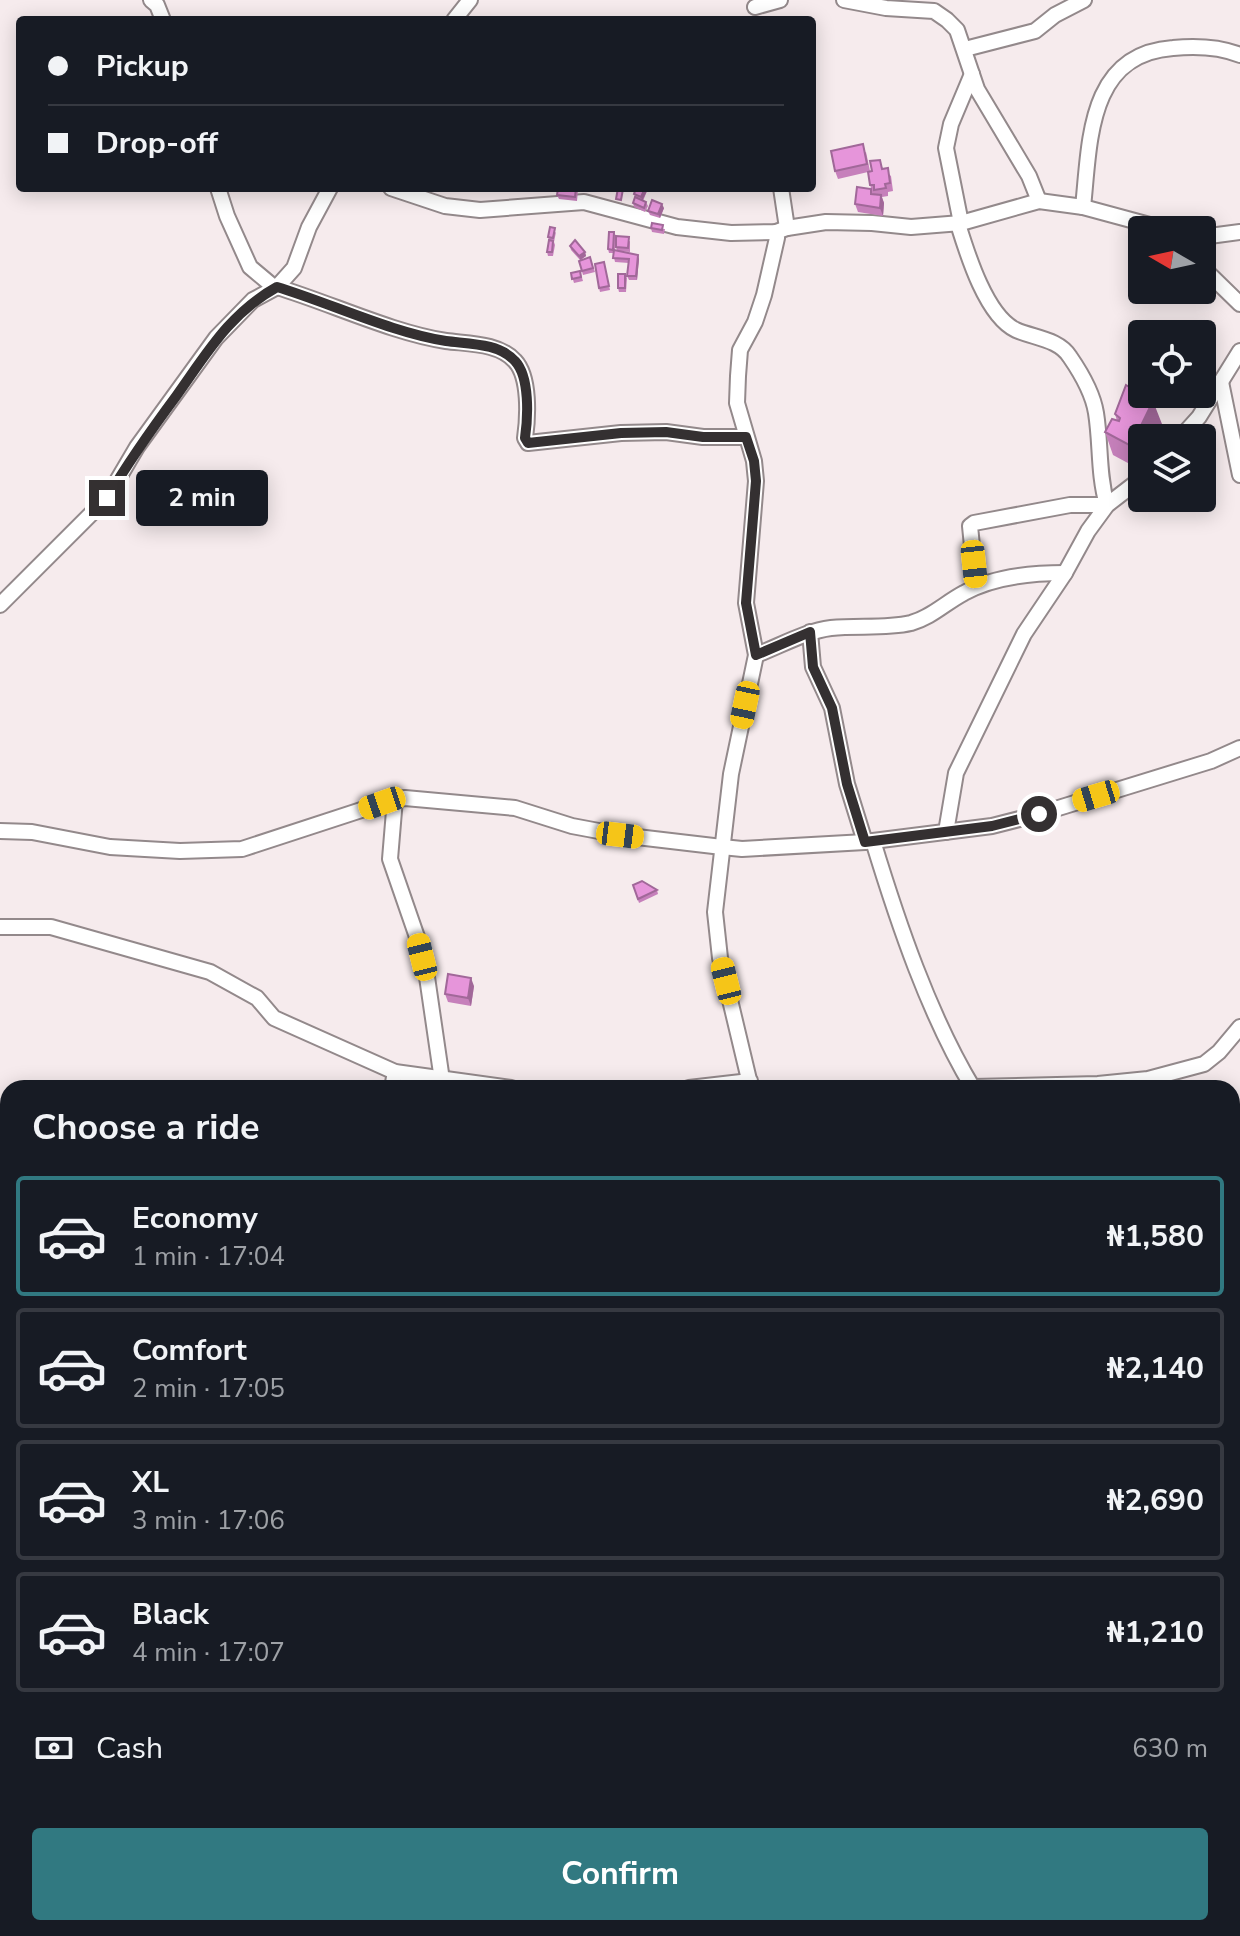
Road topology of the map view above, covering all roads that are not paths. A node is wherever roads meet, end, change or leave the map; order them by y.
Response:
1 (470, 0) edge
2 (780, 0) edge
3 (844, 0) edge
4 (1084, 0) edge
5 (1054, 7) edge
6 (756, 9) edge
7 (457, 16) edge
8 (965, 49) junction
9 (1240, 55) edge
10 (972, 74) junction
11 (219, 192) edge
12 (328, 192) edge
13 (403, 192) edge
14 (781, 192) edge
15 (1039, 201) junction
16 (1083, 207) junction
17 (1128, 219) edge
18 (960, 224) junction
19 (781, 230) junction
20 (1240, 232) edge
21 (1216, 235) edge
22 (1216, 281) edge
23 (276, 287) junction
24 (1240, 304) edge
25 (1240, 351) edge
26 (1221, 382) junction
27 (1193, 424) edge
28 (746, 437) junction
29 (1240, 475) edge
30 (1128, 489) edge
31 (1107, 505) junction
32 (1065, 573) junction
33 (976, 586) junction
34 (0, 605) edge
35 (810, 632) junction
36 (756, 655) junction
37 (1240, 748) edge
38 (395, 799) junction
39 (0, 831) edge
40 (946, 832) junction
41 (869, 841) junction
42 (722, 847) junction
43 (0, 927) edge
44 (1240, 1027) edge
45 (395, 1072) junction
46 (394, 1080) edge
47 (442, 1080) joint
48 (749, 1080) edge
49 (967, 1080) edge
50 (1138, 1080) edge

1 - 7 street
2 - 6 street
3 - 8 street
4 - 5 street
5 - 8 street
8 - 10 street
9 - 16 street
10 - 15 street
10 - 18 street
11 - 23 street
12 - 23 street
13 - 19 street
14 - 19 street
15 - 16 street
15 - 18 street
16 - 17 street
18 - 19 street
18 - 31 street
19 - 28 street
20 - 21 street
22 - 24 street
23 - 28 street
23 - 34 street
25 - 26 street
26 - 27 street
26 - 29 street
28 - 36 street
30 - 31 street
31 - 32 street
31 - 33 street
32 - 33 street
32 - 40 street
33 - 35 street
35 - 36 street
35 - 41 street
36 - 42 street
37 - 40 street
38 - 39 street
38 - 42 street
38 - 47 street
40 - 41 street
41 - 42 street
41 - 49 street
42 - 48 street
43 - 45 street
44 - 50 street
45 - 46 street
45 - 47 street

